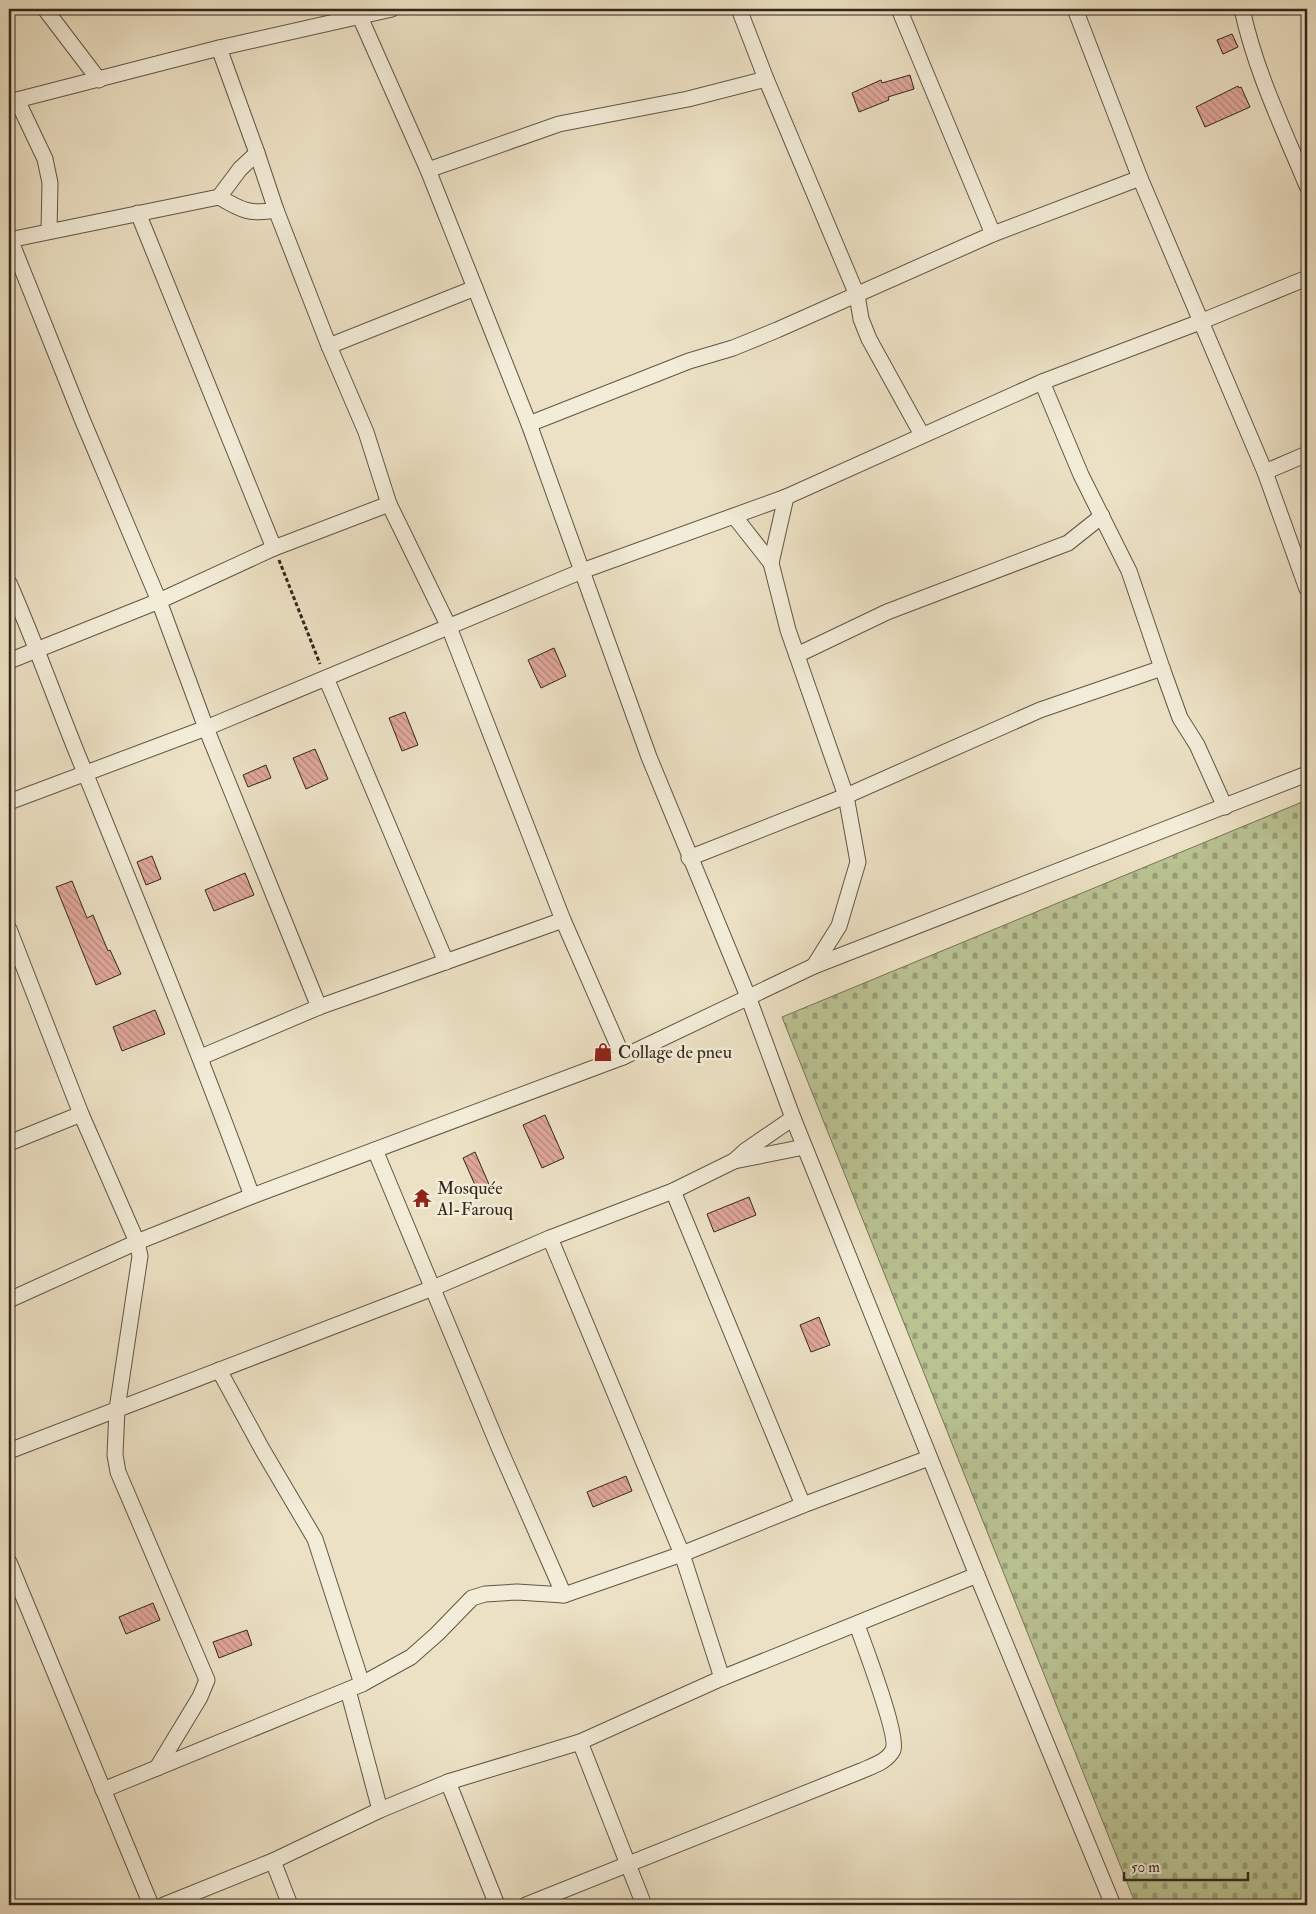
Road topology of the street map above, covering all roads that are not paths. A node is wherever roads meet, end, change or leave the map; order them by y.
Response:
1 (45, 9) edge
2 (392, 9) edge
3 (739, 9) edge
4 (899, 9) edge
5 (1076, 9) edge
6 (1242, 9) edge
7 (360, 17) junction
8 (219, 48) junction
9 (766, 79) junction
10 (99, 80) junction
11 (13, 101) edge
12 (257, 153) junction
13 (428, 170) junction
14 (1140, 178) junction
15 (1307, 186) edge
16 (219, 197) junction
17 (276, 210) junction
18 (138, 213) junction
19 (49, 231) junction
20 (992, 234) junction
21 (10, 240) edge
22 (1307, 278) edge
23 (476, 288) junction
24 (857, 295) junction
25 (1200, 322) junction
26 (329, 346) junction
27 (1042, 382) junction
28 (529, 424) junction
29 (922, 435) junction
30 (1307, 454) edge
31 (1264, 472) junction
32 (786, 497) junction
33 (389, 504) junction
34 (734, 516) junction
35 (1102, 516) junction
36 (274, 548) junction
37 (771, 563) junction
38 (582, 571) junction
39 (9, 583) edge
40 (1307, 589) edge
41 (159, 601) junction
42 (449, 627) junction
43 (39, 651) junction
44 (797, 656) junction
45 (9, 661) edge
46 (1162, 668) junction
47 (326, 678) junction
48 (206, 728) junction
49 (84, 772) junction
50 (1307, 774) edge
51 (846, 796) junction
52 (9, 802) edge
53 (1225, 807) junction
54 (689, 858) junction
55 (563, 920) junction
56 (9, 929) edge
57 (446, 962) junction
58 (814, 966) junction
59 (749, 999) junction
60 (319, 1007) junction
61 (201, 1057) junction
62 (623, 1057) junction
63 (81, 1114) junction
64 (793, 1118) junction
65 (9, 1142) edge
66 (804, 1147) junction
67 (375, 1150) junction
68 (734, 1161) junction
69 (673, 1191) junction
70 (252, 1196) junction
71 (550, 1238) junction
72 (137, 1242) junction
73 (433, 1288) junction
74 (9, 1300) edge
75 (219, 1370) junction
76 (117, 1409) junction
77 (9, 1451) edge
78 (929, 1458) junction
79 (803, 1505) junction
80 (682, 1554) junction
81 (9, 1562) edge
82 (977, 1575) junction
83 (15, 1595) edge
84 (564, 1595) junction
85 (857, 1625) junction
86 (722, 1678) junction
87 (362, 1684) junction
88 (348, 1690) junction
89 (580, 1742) junction
90 (157, 1768) junction
91 (448, 1782) junction
92 (103, 1790) junction
93 (380, 1810) junction
94 (273, 1861) junction
95 (627, 1864) junction
96 (151, 1905) edge
97 (164, 1905) edge
98 (290, 1905) edge
99 (497, 1905) edge
100 (526, 1905) edge
101 (644, 1905) edge
102 (1113, 1905) edge

1 - 10 street
2 - 7 street
3 - 9 street
4 - 20 street
5 - 14 street
6 - 15 street
7 - 8 street
7 - 13 street
8 - 10 street
8 - 12 street
9 - 13 street
9 - 24 street
10 - 11 street
11 - 19 street
12 - 16 street
12 - 17 street
13 - 23 street
14 - 20 street
14 - 25 street
16 - 17 street
16 - 18 street
17 - 26 street
18 - 19 street
18 - 36 street
19 - 21 street
20 - 24 street
21 - 41 street
22 - 25 street
23 - 26 street
23 - 28 street
24 - 28 street
24 - 29 street
25 - 27 street
25 - 31 street
26 - 33 street
27 - 29 street
27 - 35 street
28 - 38 street
29 - 32 street
30 - 31 street
31 - 40 street
32 - 34 street
32 - 37 street
33 - 36 street
33 - 42 street
34 - 37 street
34 - 38 street
35 - 44 street
35 - 46 street
36 - 41 street
37 - 44 street
38 - 42 street
38 - 54 street
39 - 43 street
41 - 43 street
41 - 48 street
42 - 47 street
42 - 55 street
43 - 45 street
43 - 49 street
44 - 51 street
46 - 51 street
46 - 53 street
47 - 48 street
47 - 57 street
48 - 49 street
48 - 60 street
49 - 52 street
49 - 61 street
50 - 53 street
51 - 54 street
51 - 58 street
53 - 58 street
54 - 59 street
55 - 57 street
55 - 62 street
56 - 63 street
57 - 60 street
58 - 59 street
59 - 62 street
59 - 64 street
60 - 61 street
61 - 70 street
62 - 67 street
63 - 65 street
63 - 72 street
64 - 66 street
64 - 68 street
66 - 68 street
66 - 78 street
67 - 70 street
67 - 73 street
68 - 69 street
69 - 71 street
69 - 79 street
70 - 72 street
71 - 73 street
71 - 80 street
72 - 74 street
72 - 76 street
73 - 75 street
73 - 84 street
75 - 76 street
75 - 87 street
76 - 77 street
76 - 90 street
78 - 79 street
78 - 82 street
79 - 80 street
80 - 84 street
80 - 86 street
81 - 83 street
82 - 85 street
82 - 102 street
83 - 92 street
84 - 87 street
85 - 86 street
85 - 95 street
86 - 89 street
87 - 88 street
88 - 90 street
88 - 93 street
89 - 91 street
89 - 95 street
90 - 92 street
91 - 93 street
91 - 99 street
92 - 96 street
93 - 94 street
94 - 97 street
94 - 98 street
95 - 100 street
95 - 101 street

